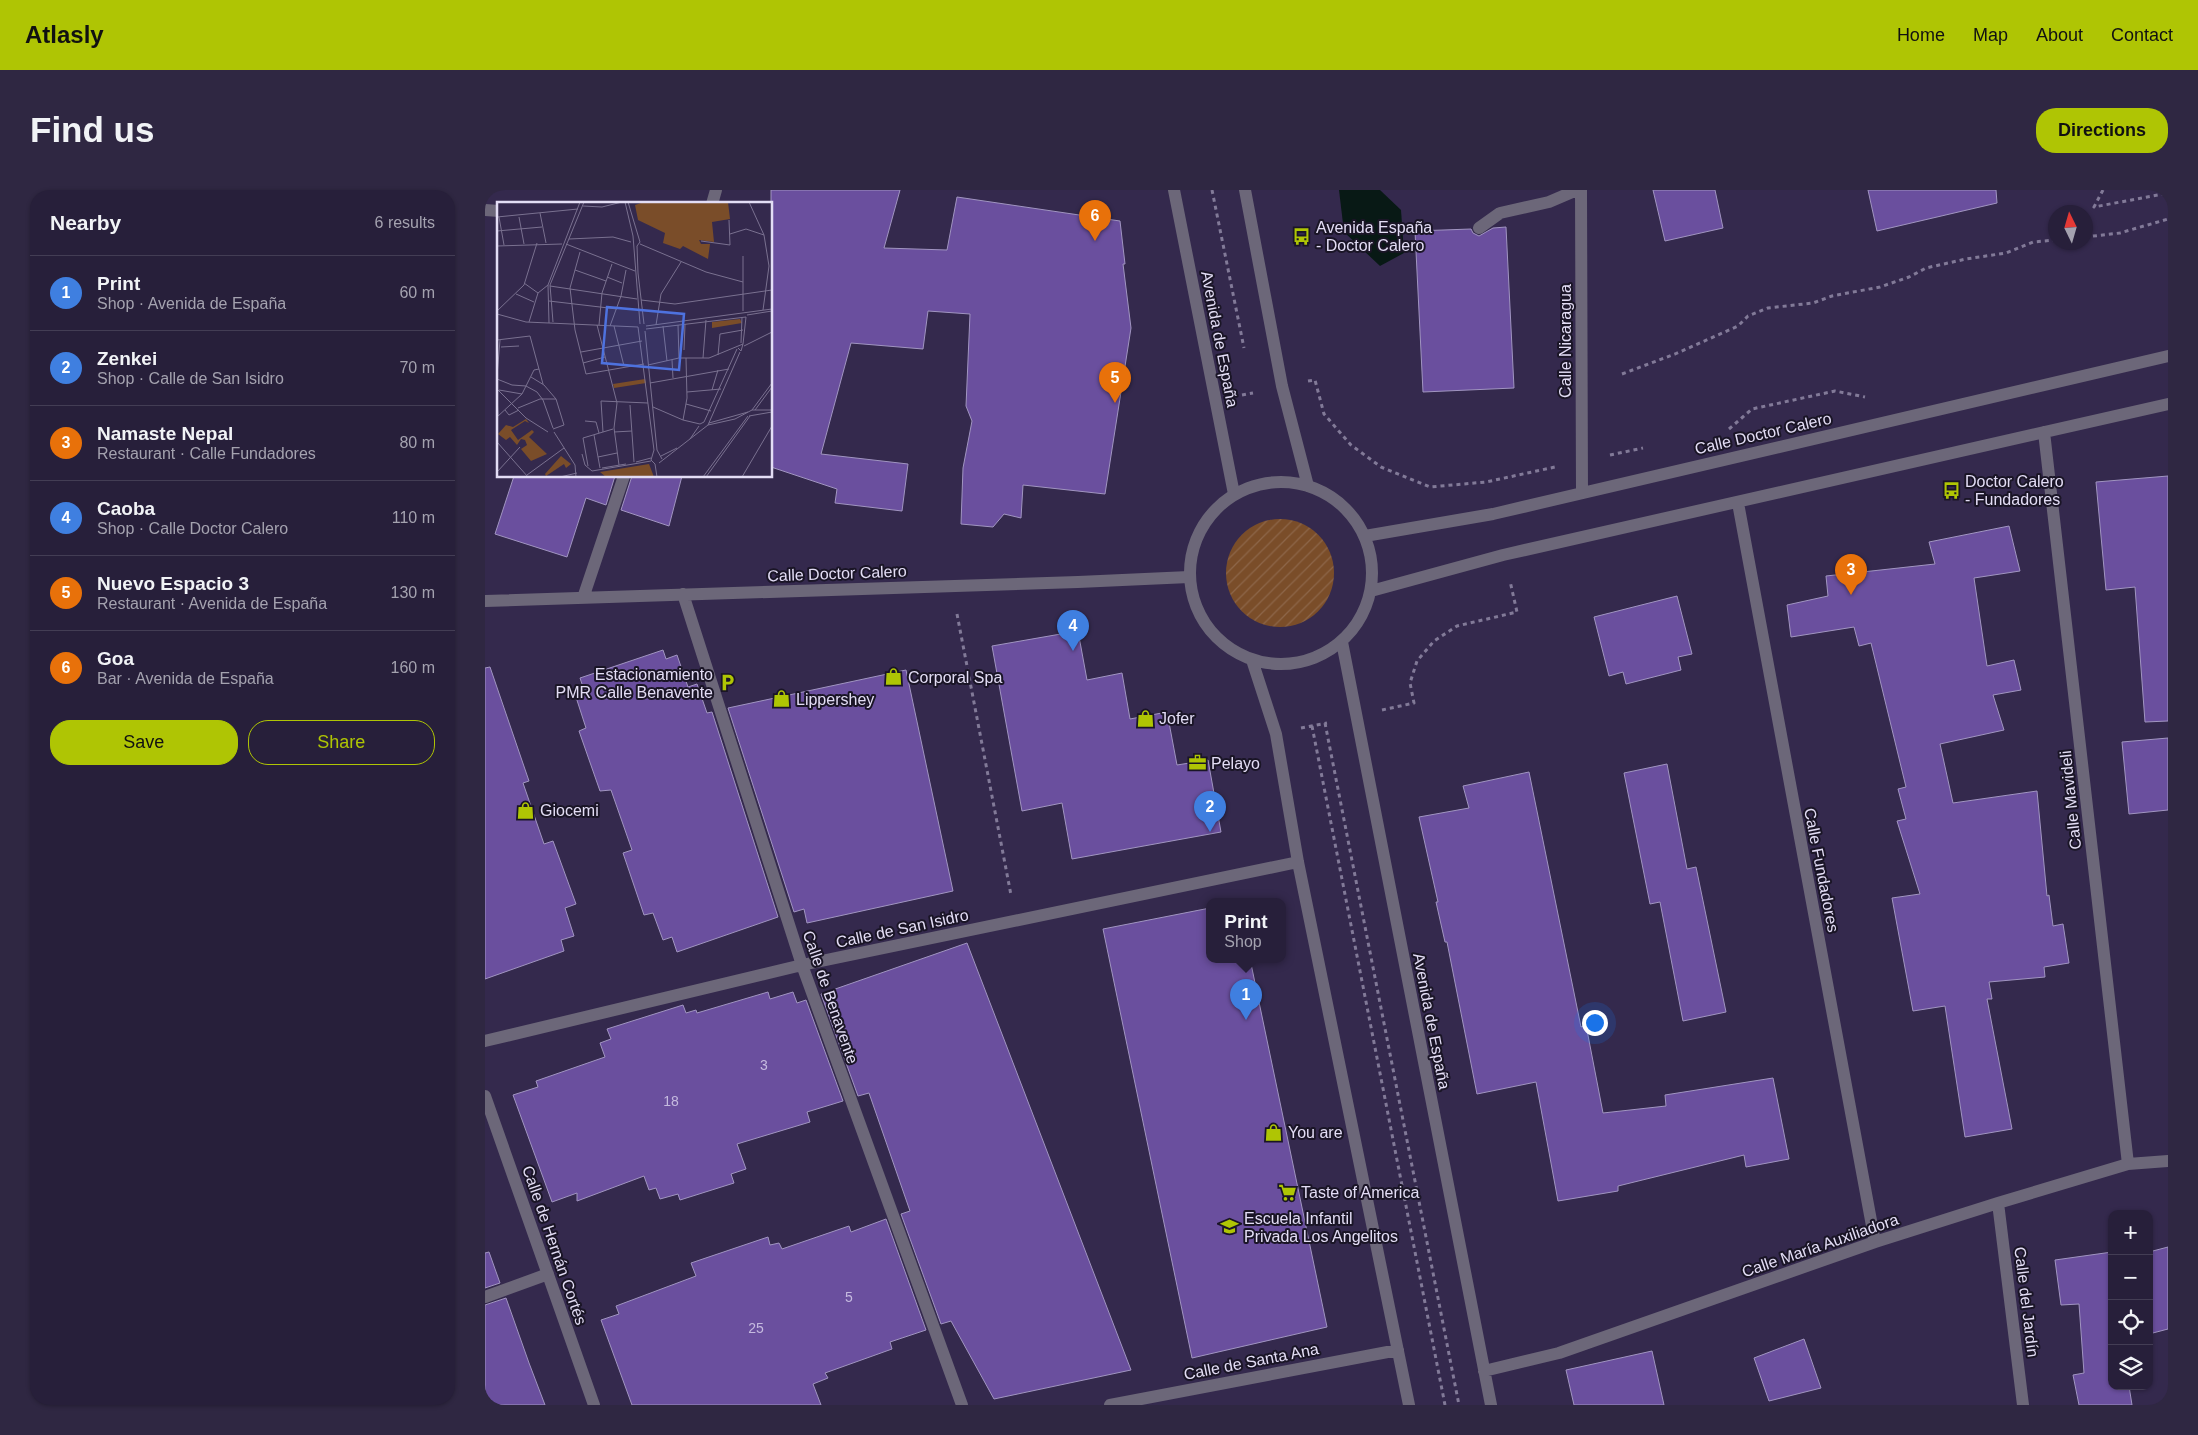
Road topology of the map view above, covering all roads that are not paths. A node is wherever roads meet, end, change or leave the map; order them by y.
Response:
1 (1174, 190) edge
2 (1245, 190) edge
3 (1577, 190) edge
4 (1581, 190) edge
5 (1479, 228) dead end
6 (2168, 356) edge
7 (2168, 404) edge
8 (2044, 432) junction
9 (623, 478) edge
10 (1308, 486) junction
11 (1582, 492) junction
12 (1235, 494) junction
13 (1738, 503) junction
14 (1365, 536) junction
15 (1189, 577) junction
16 (1371, 591) junction
17 (683, 594) junction
18 (583, 598) junction
19 (485, 601) edge
20 (1342, 642) junction
21 (1251, 660) junction
22 (1298, 862) junction
23 (802, 965) junction
24 (485, 1042) edge
25 (485, 1096) edge
26 (2168, 1160) edge
27 (2128, 1164) junction
28 (1998, 1203) junction
29 (1875, 1242) junction
30 (548, 1274) junction
31 (485, 1297) edge
32 (1398, 1350) junction
33 (1484, 1370) junction
34 (594, 1405) edge
35 (962, 1405) edge
36 (1110, 1405) edge
37 (1409, 1405) edge
38 (1491, 1405) edge
39 (2023, 1405) edge

1 - 12 street, Avenida de España
2 - 10 street
3 - 5 street
4 - 11 street, Calle Nicaragua
6 - 11 street, Calle Doctor Calero
7 - 8 street
8 - 13 street
8 - 27 street, Calle Mavideli
9 - 18 street
10 - 12 street
10 - 14 street
11 - 14 street, Calle Doctor Calero
12 - 15 street
13 - 16 street
13 - 29 street, Calle Fundadores
14 - 16 street
15 - 17 street, Calle Doctor Calero
15 - 21 street
16 - 20 street
17 - 18 street, Calle Doctor Calero
17 - 23 street, Calle de Benavente
18 - 19 street, Calle Doctor Calero
20 - 21 street
20 - 33 street, Avenida de España
21 - 22 street
22 - 23 street, Calle de San Isidro
22 - 32 street
23 - 24 street, Calle de San Isidro
23 - 35 street, Calle de Benavente
25 - 30 street, Calle de Hernán Cortés
26 - 27 street, Calle María Auxiliadora
27 - 28 street, Calle María Auxiliadora
28 - 29 street, Calle María Auxiliadora
28 - 39 street, Calle del Jardín
29 - 33 street, Calle María Auxiliadora
30 - 31 street
30 - 34 street, Calle de Hernán Cortés
32 - 36 street, Calle de Santa Ana
32 - 37 street
33 - 38 street, Avenida de España

